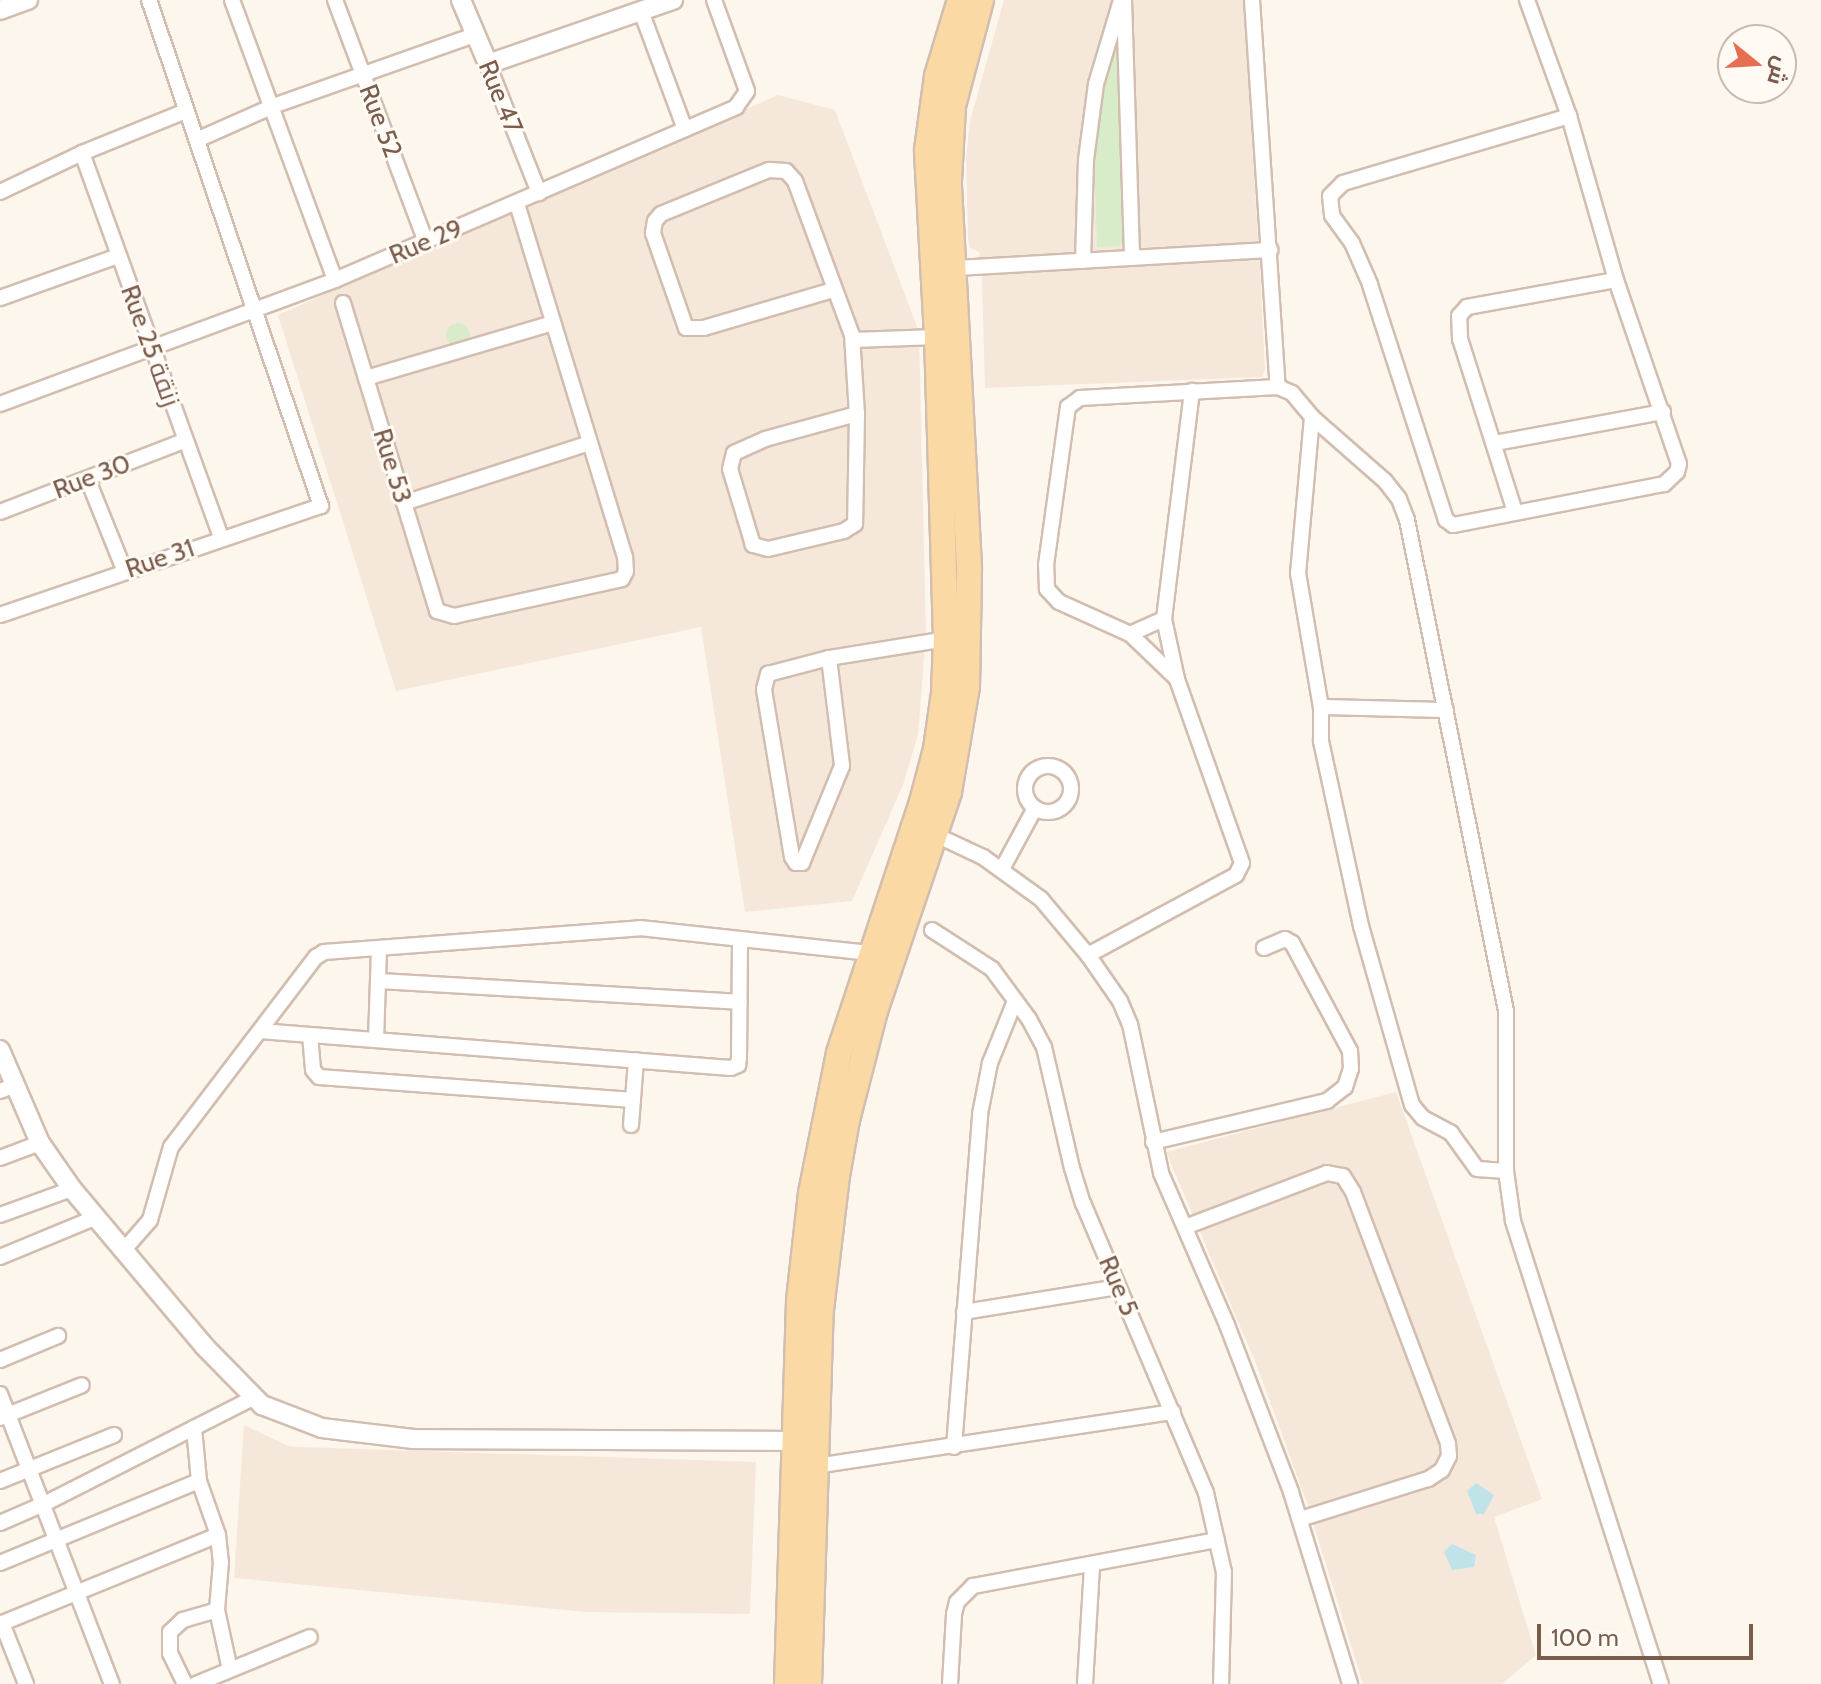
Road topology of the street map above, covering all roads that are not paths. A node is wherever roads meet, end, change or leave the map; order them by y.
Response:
1 (28, 0) edge
2 (149, 0) edge
3 (232, 0) edge
4 (335, 0) edge
5 (461, 0) edge
6 (673, 0) edge
7 (714, 0) edge
8 (960, 0) edge
9 (981, 0) edge
10 (1122, 0) edge
11 (1252, 0) edge
12 (1527, 0) edge
13 (0, 10) edge
14 (641, 11) junction
15 (475, 35) junction
16 (488, 64) junction
17 (363, 74) junction
18 (273, 106) junction
19 (186, 111) junction
20 (1569, 116) junction
21 (685, 129) junction
22 (199, 139) junction
23 (82, 153) junction
24 (0, 192) edge
25 (539, 193) junction
26 (517, 203) junction
27 (426, 242) junction
28 (1270, 250) junction
29 (118, 256) junction
30 (1132, 258) junction
31 (1083, 261) junction
32 (955, 268) junction
33 (335, 280) junction
34 (1616, 280) junction
35 (833, 290) junction
36 (0, 298) edge
37 (343, 303) dead end
38 (258, 312) junction
39 (553, 323) junction
40 (937, 342) junction
41 (854, 345) junction
42 (152, 348) junction
43 (366, 378) junction
44 (1278, 387) junction
45 (1192, 391) junction
46 (0, 404) edge
47 (1663, 412) junction
48 (857, 414) junction
49 (1312, 417) junction
50 (184, 441) junction
51 (590, 443) junction
52 (1495, 443) junction
53 (88, 480) junction
54 (404, 503) junction
55 (0, 512) edge
56 (1515, 512) junction
57 (221, 538) junction
58 (125, 572) junction
59 (0, 615) edge
60 (1164, 619) junction
61 (1130, 634) junction
62 (946, 639) junction
63 (829, 658) junction
64 (1177, 679) junction
65 (1321, 707) junction
66 (1446, 710) junction
67 (1035, 808) dead end
68 (936, 835) junction
69 (1002, 869) junction
70 (932, 930) dead end
71 (740, 939) junction
72 (379, 948) junction
73 (1264, 948) dead end
74 (870, 953) junction
75 (1088, 955) junction
76 (378, 981) junction
77 (1015, 1001) junction
78 (739, 1002) junction
79 (260, 1031) junction
80 (310, 1035) junction
81 (376, 1040) junction
82 (0, 1050) edge
83 (636, 1060) junction
84 (6, 1088) edge
85 (633, 1100) junction
86 (631, 1125) dead end
87 (1153, 1142) junction
88 (40, 1143) junction
89 (0, 1158) edge
90 (1506, 1171) junction
91 (72, 1189) junction
92 (0, 1215) edge
93 (94, 1218) junction
94 (1185, 1227) junction
95 (123, 1251) junction
96 (0, 1257) edge
97 (1118, 1287) junction
98 (964, 1312) junction
99 (58, 1336) dead end
100 (0, 1360) edge
101 (82, 1385) dead end
102 (0, 1394) edge
103 (253, 1398) junction
104 (1173, 1412) junction
105 (4, 1416) edge
106 (194, 1428) junction
107 (114, 1435) dead end
108 (793, 1441) junction
109 (954, 1447) junction
110 (815, 1466) junction
111 (30, 1469) junction
112 (0, 1481) edge
113 (199, 1481) junction
114 (44, 1504) junction
115 (1300, 1519) junction
116 (0, 1523) edge
117 (218, 1535) junction
118 (58, 1539) junction
119 (1217, 1540) junction
120 (0, 1563) edge
121 (1092, 1566) junction
122 (78, 1591) junction
123 (217, 1610) junction
124 (1, 1623) edge
125 (310, 1637) dead end
126 (230, 1670) junction
127 (214, 1681) edge
128 (26, 1684) edge
129 (112, 1684) edge
130 (185, 1684) edge
131 (196, 1684) edge
132 (787, 1684) edge
133 (809, 1684) edge
134 (950, 1684) edge
135 (1085, 1684) edge
136 (1221, 1684) edge
137 (1350, 1684) edge
138 (1661, 1684) edge

1 - 13 street
2 - 19 street
3 - 18 street
4 - 17 street, Rue 52
5 - 15 street, Rue 47
6 - 14 street
7 - 21 street, Rue 29
8 - 40 main road
9 - 32 main road
10 - 30 street
10 - 31 street
11 - 28 street
12 - 20 street
14 - 16 street
14 - 21 street
15 - 16 street, Rue 47
15 - 17 street
16 - 25 street, Rue 47
17 - 18 street
17 - 27 street, Rue 52
18 - 22 street
18 - 33 street
19 - 22 street
19 - 23 street
20 - 34 street
20 - 56 street
21 - 25 street, Rue 29
22 - 38 street
23 - 24 street
23 - 29 street, Rue 25 زنقة
25 - 26 street, Rue 29
26 - 27 street, Rue 29
26 - 39 street
27 - 33 street, Rue 29
28 - 30 street
28 - 44 street
29 - 36 street
29 - 42 street, Rue 25 زنقة
30 - 31 street
31 - 32 street
32 - 68 main road
33 - 38 street, Rue 29
34 - 47 street
34 - 52 street
35 - 35 street
35 - 41 street
37 - 43 street, Rue 53
38 - 42 street, Rue 29
38 - 57 street, Rue 31
39 - 43 street
39 - 51 street
40 - 41 street
40 - 62 main road
41 - 48 street
42 - 46 street, Rue 29
42 - 50 street, Rue 25 زنقة
43 - 54 street, Rue 53
44 - 45 street
44 - 49 street
45 - 60 street
45 - 61 street
47 - 52 street
47 - 56 street
48 - 48 street
49 - 65 street
49 - 66 street
50 - 53 street, Rue 30
50 - 57 street, Rue 25 زنقة
51 - 54 street
51 - 54 street, Rue 53
52 - 56 street
53 - 55 street, Rue 30
53 - 58 street
57 - 58 street, Rue 31
58 - 59 street, Rue 31
60 - 61 street
60 - 64 street
61 - 64 street
62 - 63 street
62 - 74 main road
63 - 63 street
64 - 75 street
65 - 66 street
65 - 90 street
66 - 90 street
67 - 69 street
68 - 69 street
68 - 110 main road
69 - 75 street
70 - 77 street, Rue 5
71 - 72 street
71 - 74 street
71 - 78 street
72 - 76 street
72 - 79 street
73 - 87 street
74 - 108 main road
75 - 87 street
76 - 78 street
76 - 81 street
77 - 97 street, Rue 5
77 - 98 street
78 - 83 street
79 - 80 street
79 - 95 street
80 - 81 street
80 - 85 street
81 - 83 street
82 - 84 street
83 - 85 street
84 - 88 street
85 - 86 street
87 - 94 street
88 - 89 street
88 - 91 street
90 - 138 street
91 - 92 street
91 - 93 street
93 - 95 street
93 - 96 street
94 - 115 street
94 - 115 street
95 - 103 street
97 - 98 street
97 - 104 street, Rue 5
98 - 109 street
99 - 100 street
101 - 105 street
102 - 105 street
103 - 106 street
103 - 108 street
104 - 109 street
104 - 119 street, Rue 5
105 - 111 street
106 - 113 street
106 - 114 street
107 - 111 street
108 - 132 main road
109 - 110 street
110 - 133 main road
111 - 112 street
111 - 114 street
113 - 117 street
113 - 118 street
114 - 116 street
114 - 118 street
115 - 137 street
117 - 122 street
117 - 123 street
118 - 120 street
118 - 122 street
119 - 121 street
119 - 136 street, Rue 5
121 - 134 street
121 - 135 street
122 - 124 street
122 - 129 street
123 - 126 street
123 - 130 street
124 - 128 street
125 - 126 street
126 - 127 street
127 - 131 street

